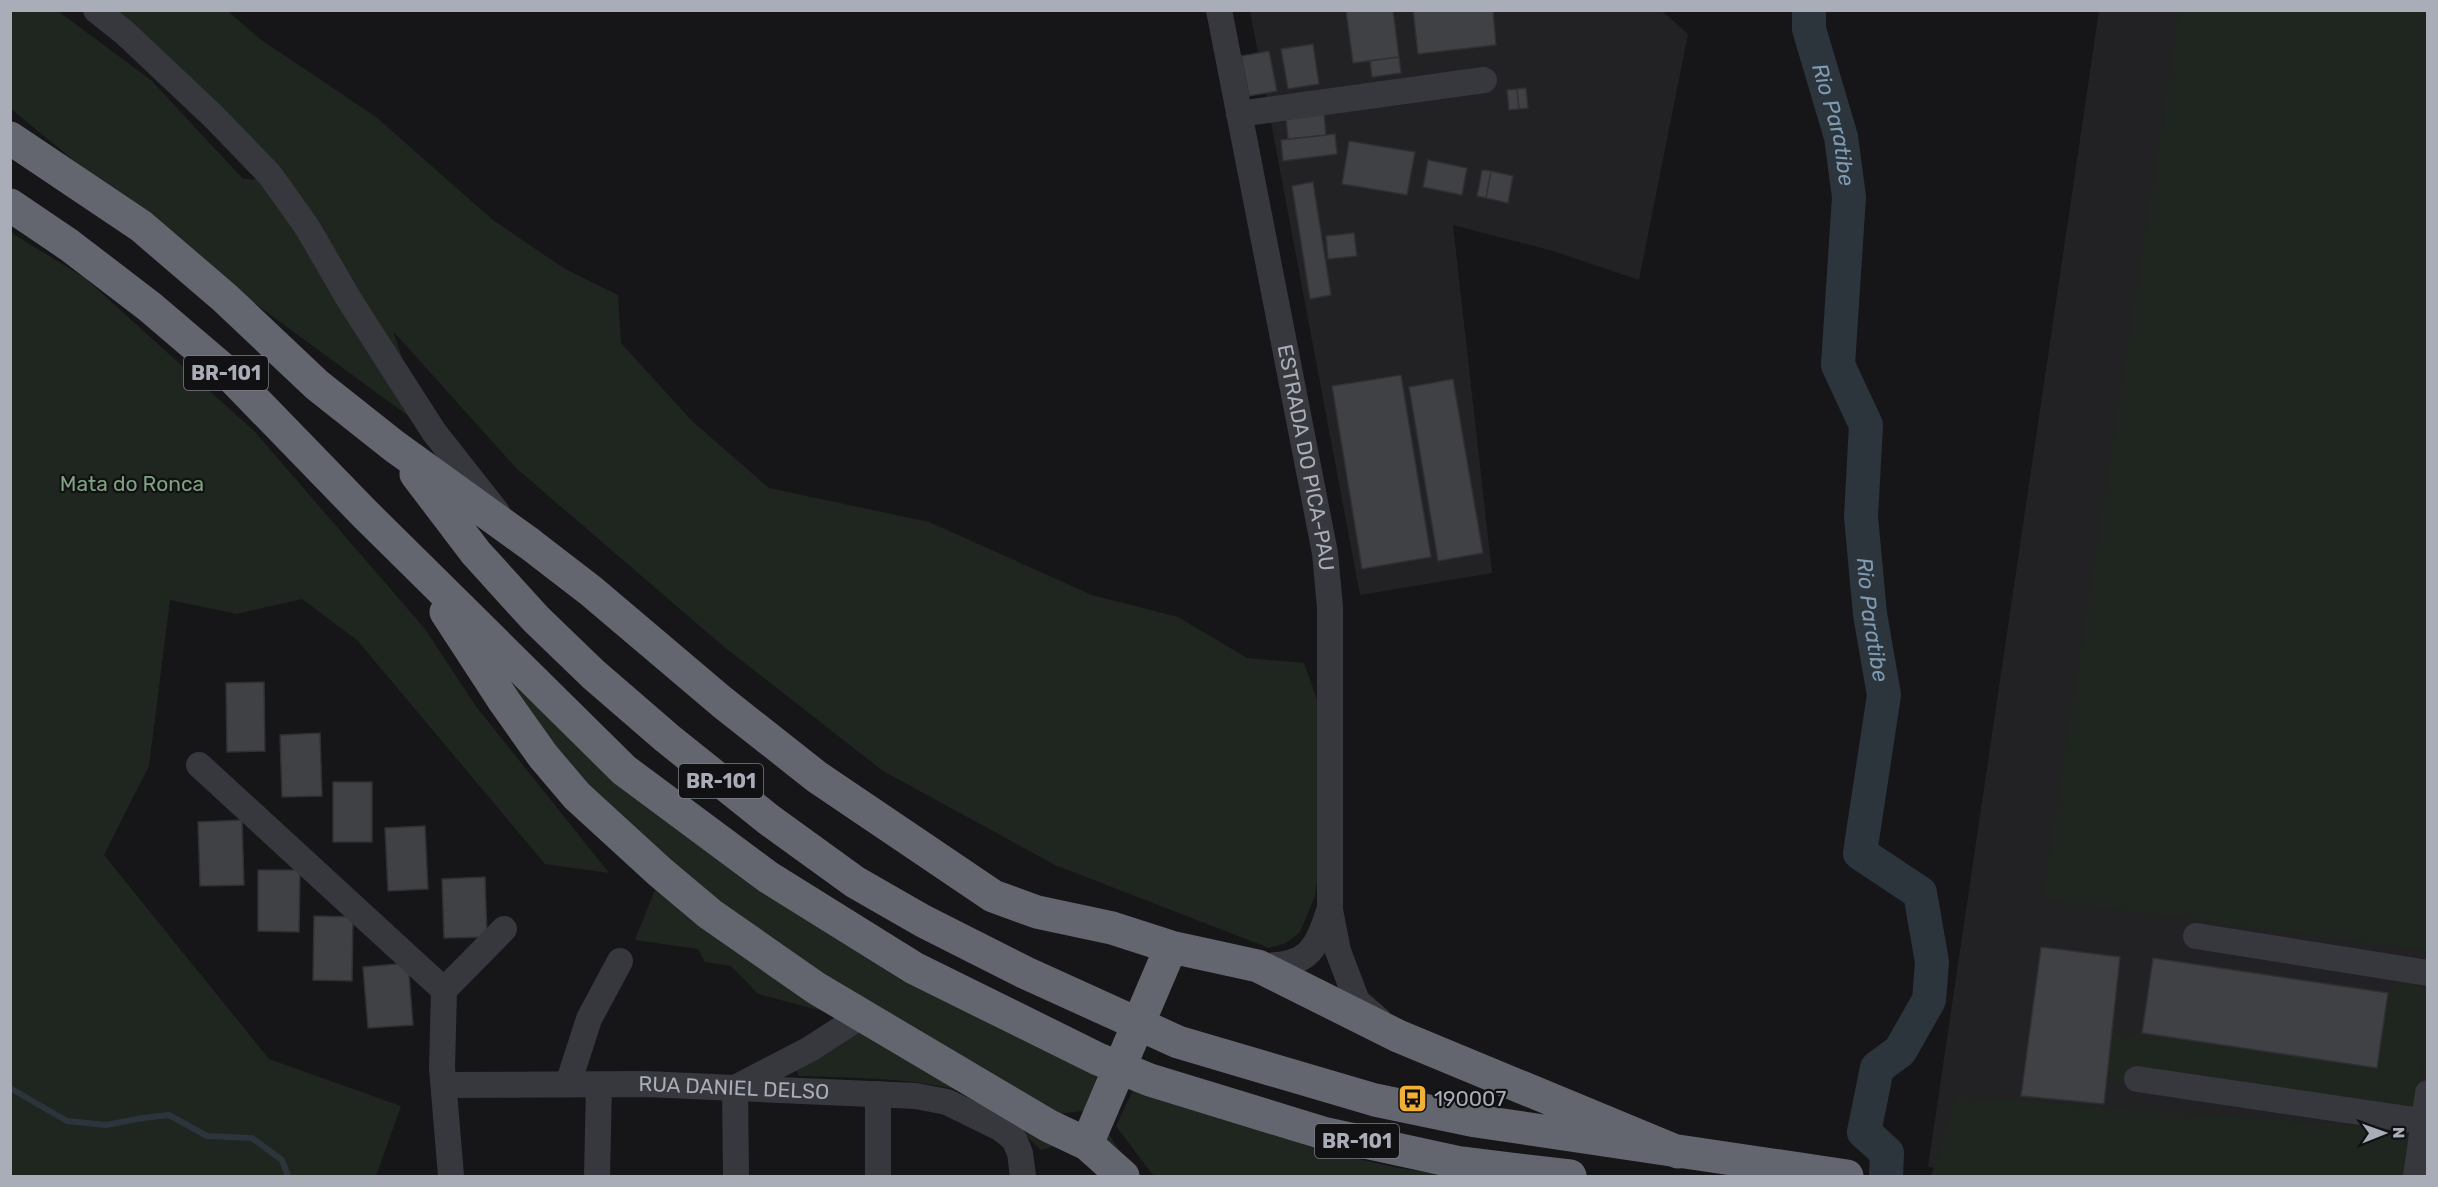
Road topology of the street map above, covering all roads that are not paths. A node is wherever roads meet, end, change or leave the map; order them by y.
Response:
1 (96, 10) edge
2 (1219, 10) edge
3 (1484, 80) dead end
4 (1239, 114) junction
5 (10, 138) edge
6 (10, 205) edge
7 (394, 446) junction
8 (530, 544) junction
9 (419, 567) junction
10 (199, 765) dead end
11 (1330, 910) junction
12 (504, 929) dead end
13 (2196, 936) dead end
14 (1171, 947) junction
15 (620, 961) dead end
16 (1258, 966) junction
17 (2427, 974) edge
18 (444, 990) junction
19 (864, 1014) junction
20 (1398, 1035) junction
21 (2137, 1079) dead end
22 (568, 1084) junction
23 (444, 1085) junction
24 (599, 1085) junction
25 (735, 1089) junction
26 (2427, 1093) edge
27 (878, 1094) junction
28 (2426, 1121) edge
29 (1087, 1144) junction
30 (1678, 1152) junction
31 (451, 1176) edge
32 (597, 1176) edge
33 (735, 1176) edge
34 (878, 1176) edge
35 (1023, 1176) edge
36 (1123, 1176) edge
37 (1570, 1176) edge
38 (1841, 1176) edge
39 (2416, 1176) edge

1 - 8 street
2 - 4 street, ESTRADA DO PICA-PAU
3 - 4 street
4 - 11 street, ESTRADA DO PICA-PAU
5 - 7 highway, BR-101
6 - 9 highway, BR-101
7 - 8 highway
7 - 30 highway, BR-101
8 - 14 highway
9 - 19 highway
9 - 37 highway, BR-101
10 - 18 street
11 - 16 street, ESTRADA DO PICA-PAU
11 - 20 street, ESTRADA DO PICA-PAU
12 - 18 street
13 - 17 street
14 - 16 highway
14 - 29 highway
15 - 22 street
16 - 20 highway
18 - 23 street
19 - 25 street
19 - 29 highway
20 - 30 highway
21 - 28 street
22 - 23 street, RUA DANIEL DELSO
22 - 24 street, RUA DANIEL DELSO
23 - 31 street
24 - 25 street, RUA DANIEL DELSO
24 - 32 street
25 - 27 street, RUA DANIEL DELSO
25 - 33 street
26 - 28 street
27 - 34 street
27 - 35 street, RUA DANIEL DELSO
28 - 39 street
29 - 36 highway
30 - 38 highway, BR-101

